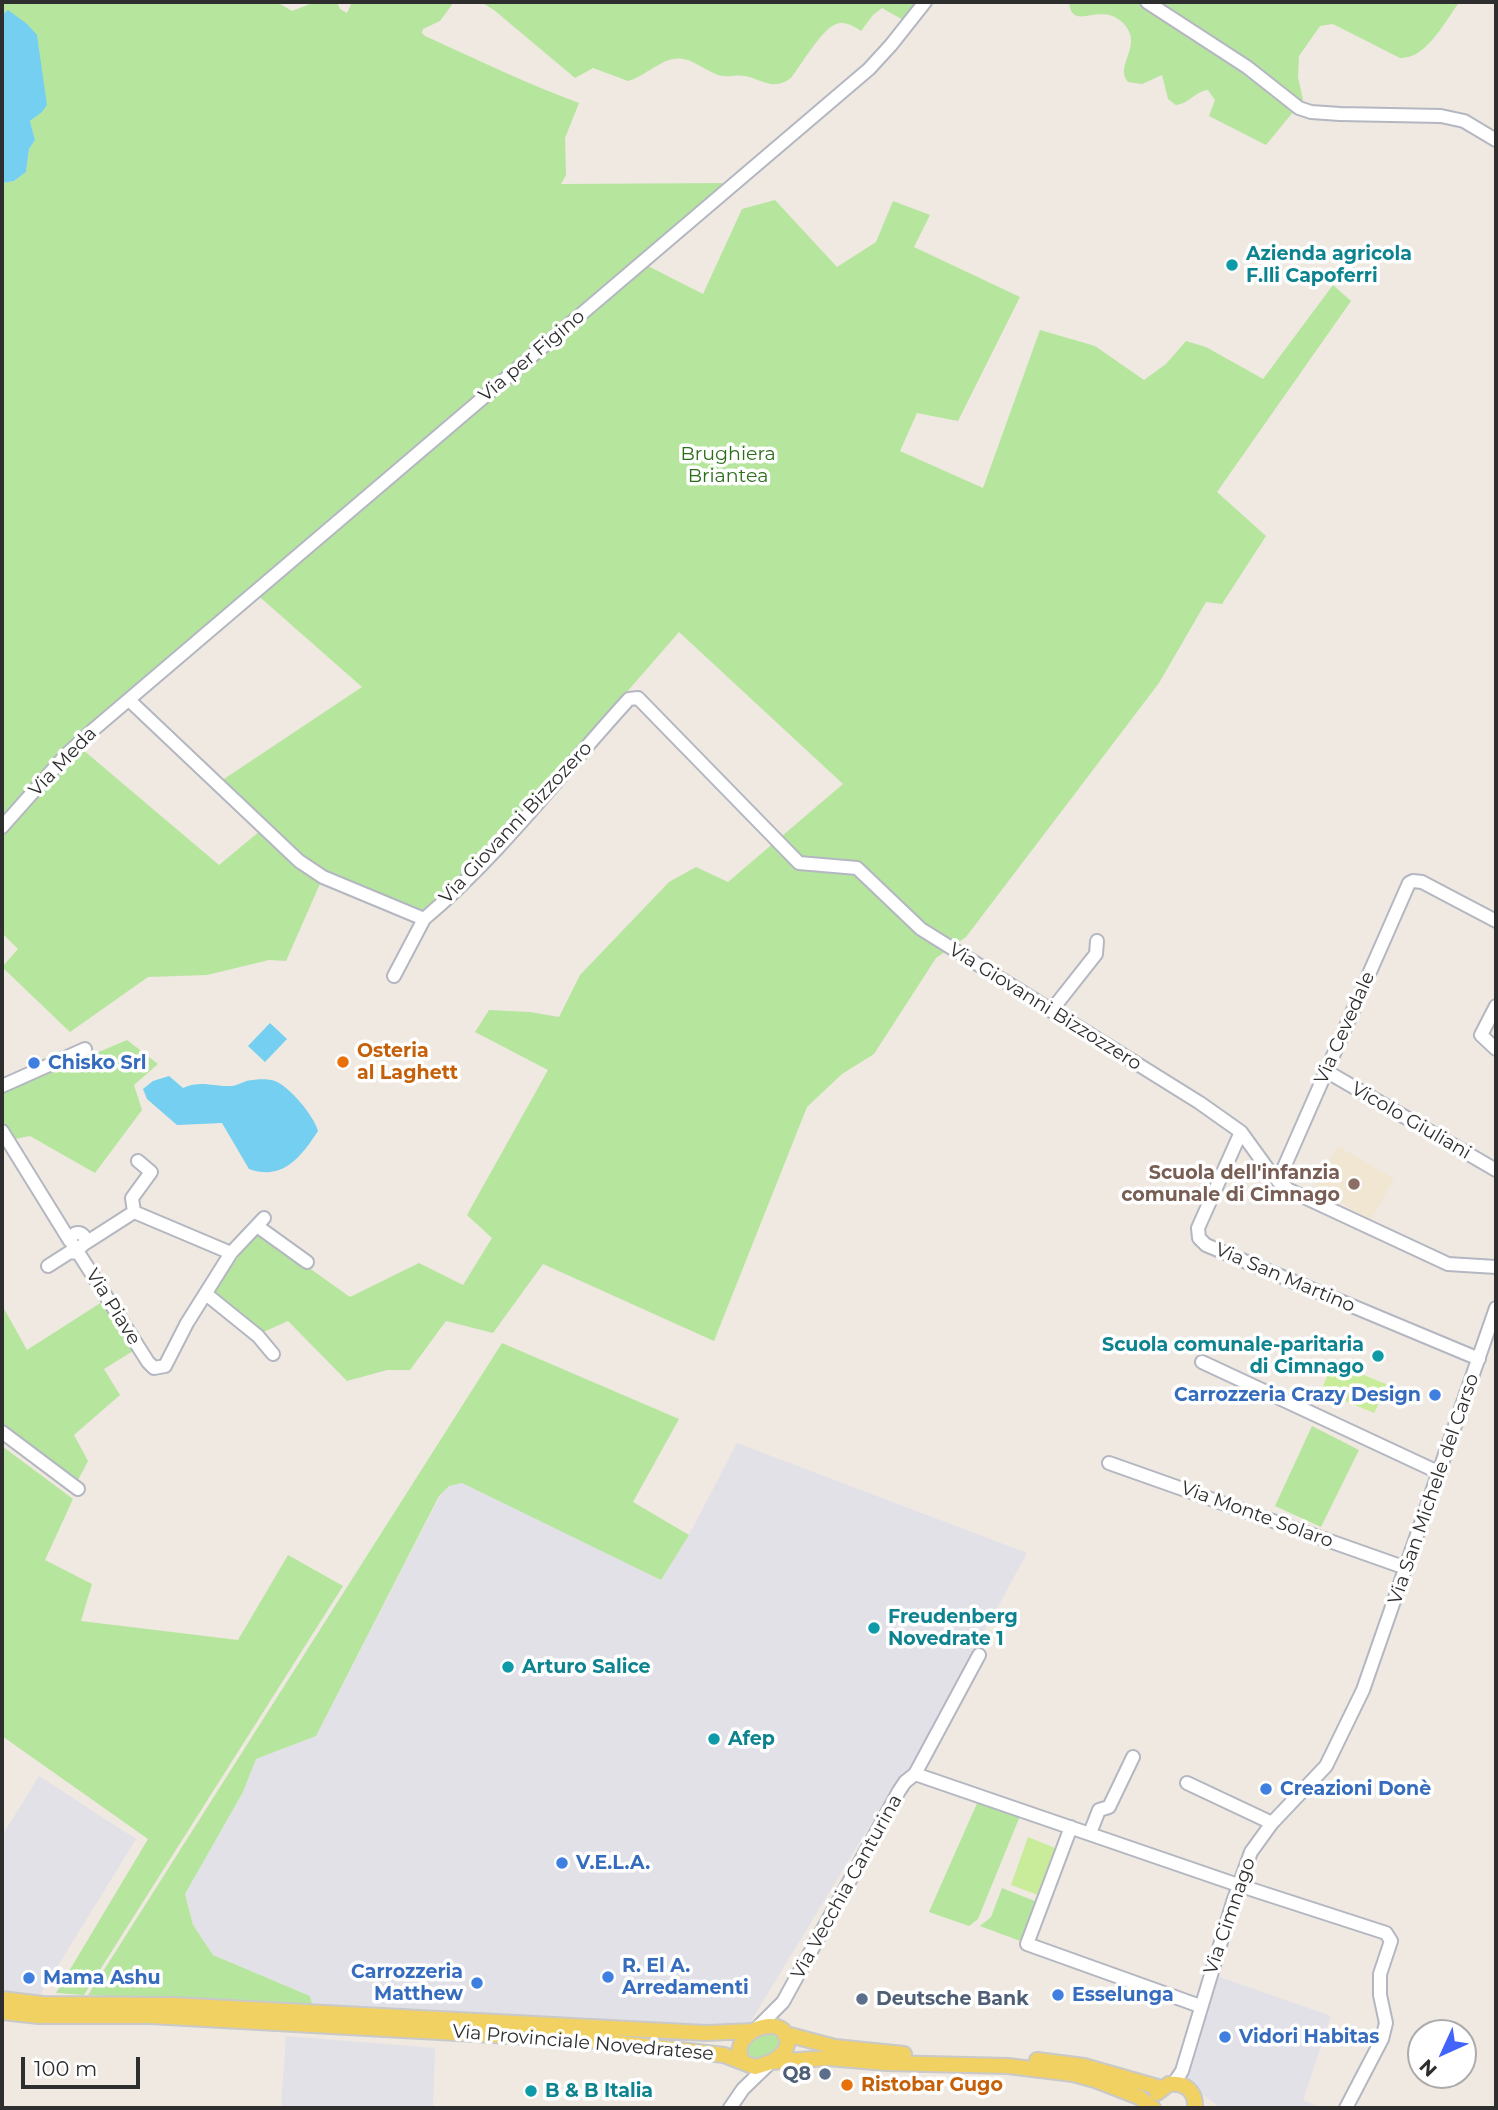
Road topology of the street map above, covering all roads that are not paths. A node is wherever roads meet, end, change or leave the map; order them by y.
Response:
1 (925, 2) edge
2 (1147, 2) edge
3 (1496, 140) edge
4 (629, 699) joint
5 (129, 700) junction
6 (2, 827) edge
7 (424, 919) junction
8 (1496, 921) edge
9 (1097, 941) dead end
10 (394, 976) dead end
11 (1496, 1006) edge
12 (1051, 1011) junction
13 (85, 1049) dead end
14 (1496, 1049) edge
15 (1326, 1072) junction
16 (2, 1086) edge
17 (2, 1130) edge
18 (1241, 1132) junction
19 (138, 1161) dead end
20 (1496, 1170) edge
21 (1278, 1181) junction
22 (134, 1212) junction
23 (79, 1241) junction
24 (230, 1253) junction
25 (306, 1262) dead end
26 (48, 1266) dead end
27 (1496, 1267) edge
28 (206, 1294) junction
29 (1496, 1308) edge
30 (273, 1354) dead end
31 (1479, 1359) junction
32 (1202, 1362) dead end
33 (2, 1432) edge
34 (1109, 1463) dead end
35 (1440, 1473) junction
36 (78, 1489) dead end
37 (1406, 1568) junction
38 (979, 1656) dead end
39 (1370, 1670) joint
40 (1133, 1757) dead end
41 (915, 1774) junction
42 (1187, 1783) dead end
43 (1272, 1823) junction
44 (1071, 1827) junction
45 (1090, 1833) junction
46 (1238, 1885) junction
47 (2, 1999) edge
48 (783, 2002) junction
49 (1200, 2006) junction
50 (2, 2012) edge
51 (753, 2031) junction
52 (785, 2032) junction
53 (771, 2062) junction
54 (744, 2063) junction
55 (1175, 2082) junction
56 (743, 2089) junction
57 (730, 2108) edge
58 (1154, 2108) edge
59 (1196, 2108) edge
60 (1346, 2108) edge

1 - 5 street, Via per Figino
2 - 3 street
4 - 7 street, Via Giovanni Bizzozero
4 - 12 street, Via Giovanni Bizzozzero
5 - 6 street, Via Meda
5 - 7 street, Via Giovanni Bizzozero
7 - 10 street
8 - 15 street, Via Cevedale
9 - 12 street
11 - 14 street
12 - 18 street, Via Giovanni Bizzozzero
13 - 16 street
15 - 20 street, Vicolo Giuliani
15 - 21 street, Via Cevedale
17 - 23 street, Via Piave
18 - 21 street, Via Giovanni Bizzozzero
18 - 31 street, Via San Martino
19 - 22 street
21 - 27 street, Via Giovanni Bizzozzero
22 - 23 street
22 - 24 street
23 - 26 street
23 - 28 street, Via Piave
24 - 25 street
24 - 28 street
28 - 30 street
29 - 31 street, Via San Michele del Carso
31 - 35 street, Via San Michele del Carso
32 - 35 street
33 - 36 street
34 - 37 street, Via Monte Solaro
35 - 37 street, Via San Michele del Carso
37 - 39 street, Via San Michele del Carso
38 - 41 street, Via Vecchia Canturina
39 - 43 street, Via Cimnago
40 - 45 street
41 - 44 street
41 - 48 street, Via Vecchia Canturina
42 - 43 street
43 - 46 street, Via Cimnago
44 - 45 street
44 - 49 street
45 - 46 street
46 - 49 street, Via Cimnago
46 - 60 street
47 - 51 main road, Via Provinciale Novedratese
48 - 51 street, Via Vecchia Canturina
48 - 52 street, Via Vecchia Canturina
49 - 55 street, Via Cimnago
50 - 54 main road, Via Provinciale Novedratese
51 - 52 main road
51 - 54 main road
52 - 53 main road
52 - 55 main road
53 - 54 main road, Via Provinciale Novedratese
53 - 56 street
53 - 58 main road, Via Provinciale Novedratese
54 - 56 street
55 - 58 main road
55 - 59 main road
56 - 57 street

